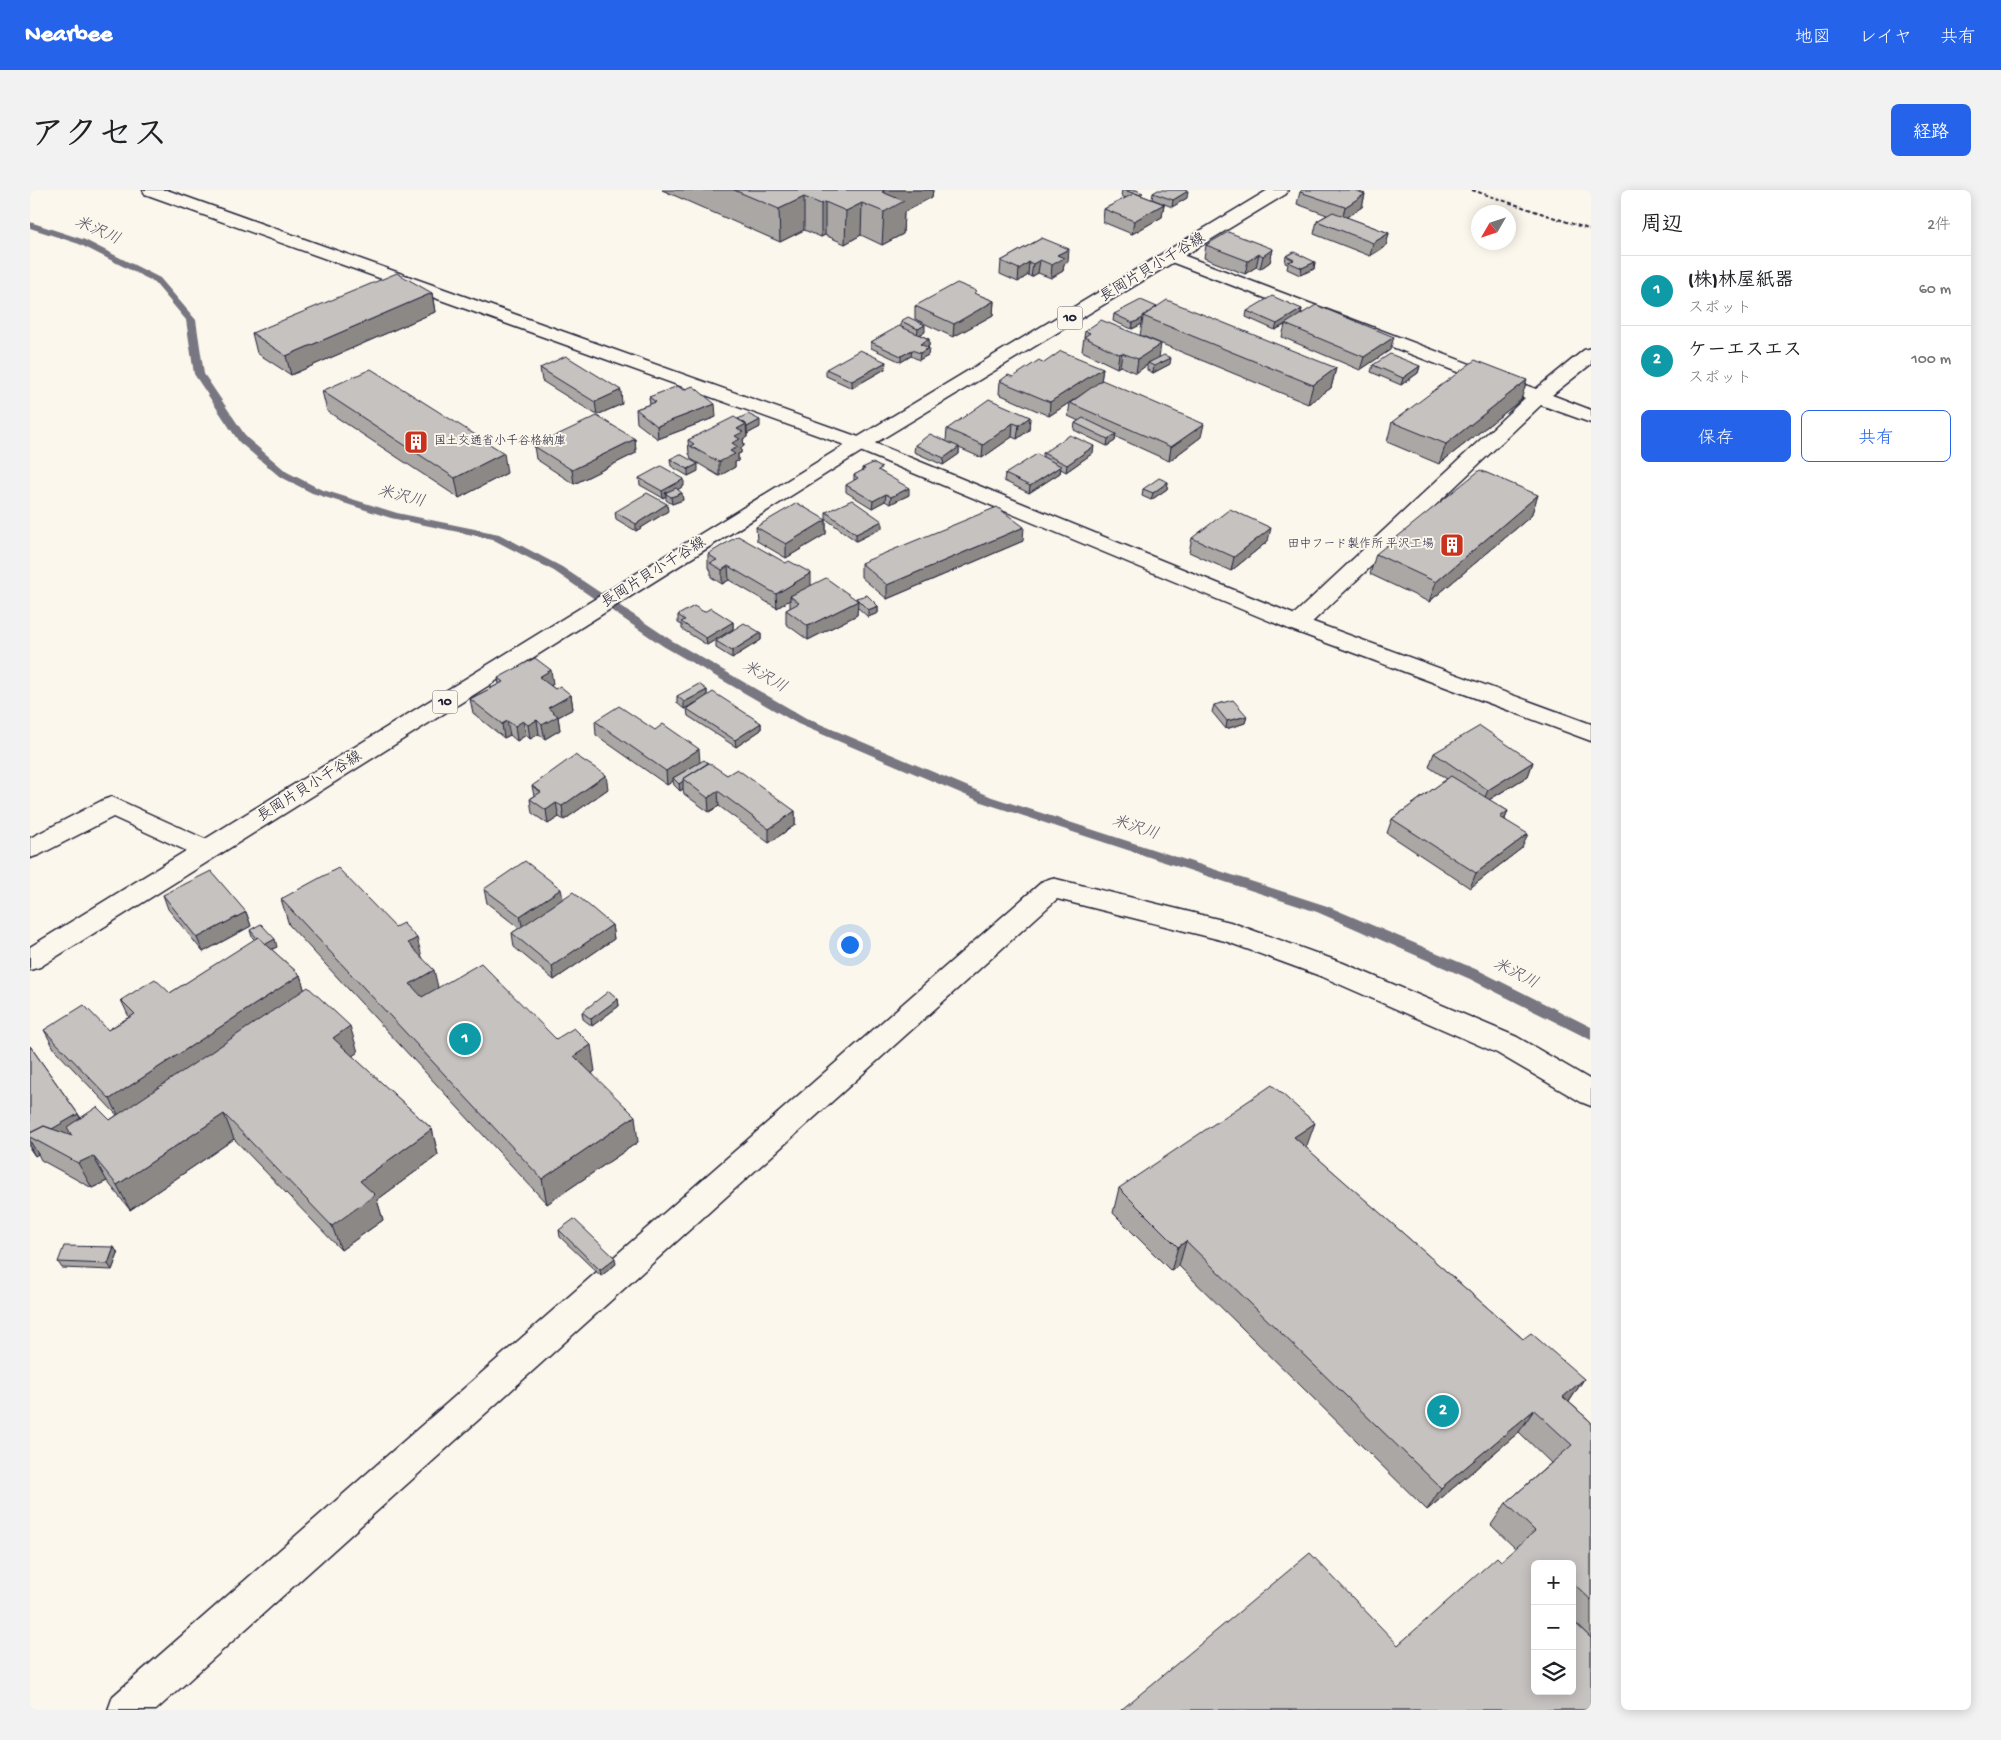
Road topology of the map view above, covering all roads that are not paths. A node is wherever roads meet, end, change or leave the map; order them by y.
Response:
1 (151, 190) edge
2 (1280, 190) edge
3 (1172, 256) junction
4 (1591, 354) edge
5 (1538, 397) junction
6 (1591, 417) edge
7 (860, 444) junction
8 (1297, 624) junction
9 (1591, 734) edge
10 (30, 850) edge
11 (208, 850) junction
12 (30, 960) edge
13 (1591, 1094) edge
14 (127, 1710) edge

1 - 7 street
2 - 3 street, 長岡片貝小千谷線 / 10
3 - 5 street
3 - 7 street, 長岡片貝小千谷線 / 10
4 - 5 street
5 - 6 street
5 - 8 street
7 - 8 street
7 - 11 street, 長岡片貝小千谷線 / 10
8 - 9 street
10 - 11 street
11 - 12 street, 長岡片貝小千谷線 / 10
13 - 14 street

